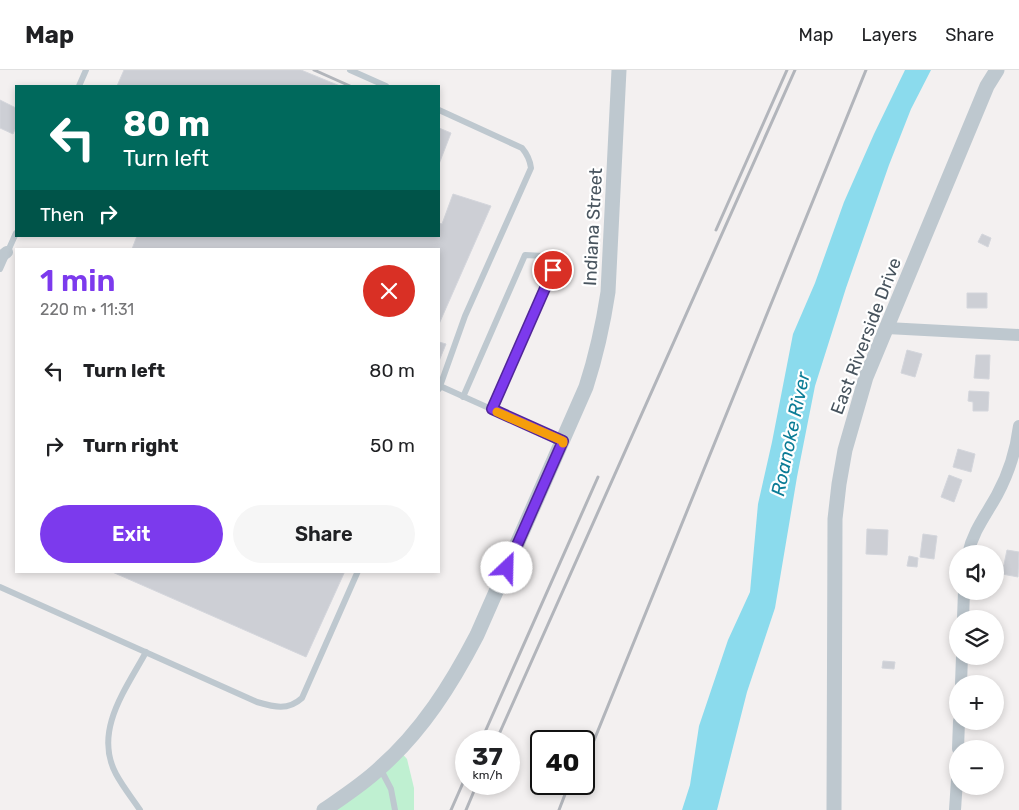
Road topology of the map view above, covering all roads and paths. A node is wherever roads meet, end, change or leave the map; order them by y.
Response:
1 (86, 70) edge
2 (350, 70) edge
3 (619, 70) edge
4 (997, 70) edge
5 (79, 85) edge
6 (384, 85) edge
7 (440, 110) edge
8 (15, 235) edge
9 (4, 255) edge
10 (0, 269) edge
11 (887, 328) junction
12 (1019, 335) edge
13 (440, 385) edge
14 (440, 388) edge
15 (463, 396) junction
16 (492, 409) junction
17 (1019, 426) edge
18 (563, 441) junction
19 (971, 545) edge
20 (357, 573) edge
21 (0, 587) edge
22 (146, 652) junction
23 (380, 768) junction
24 (957, 795) edge
25 (140, 810) edge
26 (324, 810) edge
27 (395, 810) edge
28 (834, 810) edge
29 (956, 810) edge

1 - 5 lane
2 - 6 lane
3 - 18 street, Indiana Street
4 - 11 street, East Riverside Drive
7 - 13 lane
8 - 9 lane
9 - 10 lane
11 - 12 street
11 - 28 street, East Riverside Drive
14 - 15 lane
15 - 16 lane
15 - 16 lane
16 - 18 lane
17 - 19 street
18 - 23 street, Indiana Street
20 - 22 lane
21 - 22 lane
22 - 25 lane
23 - 26 street, Indiana Street
23 - 27 lane
24 - 29 street

